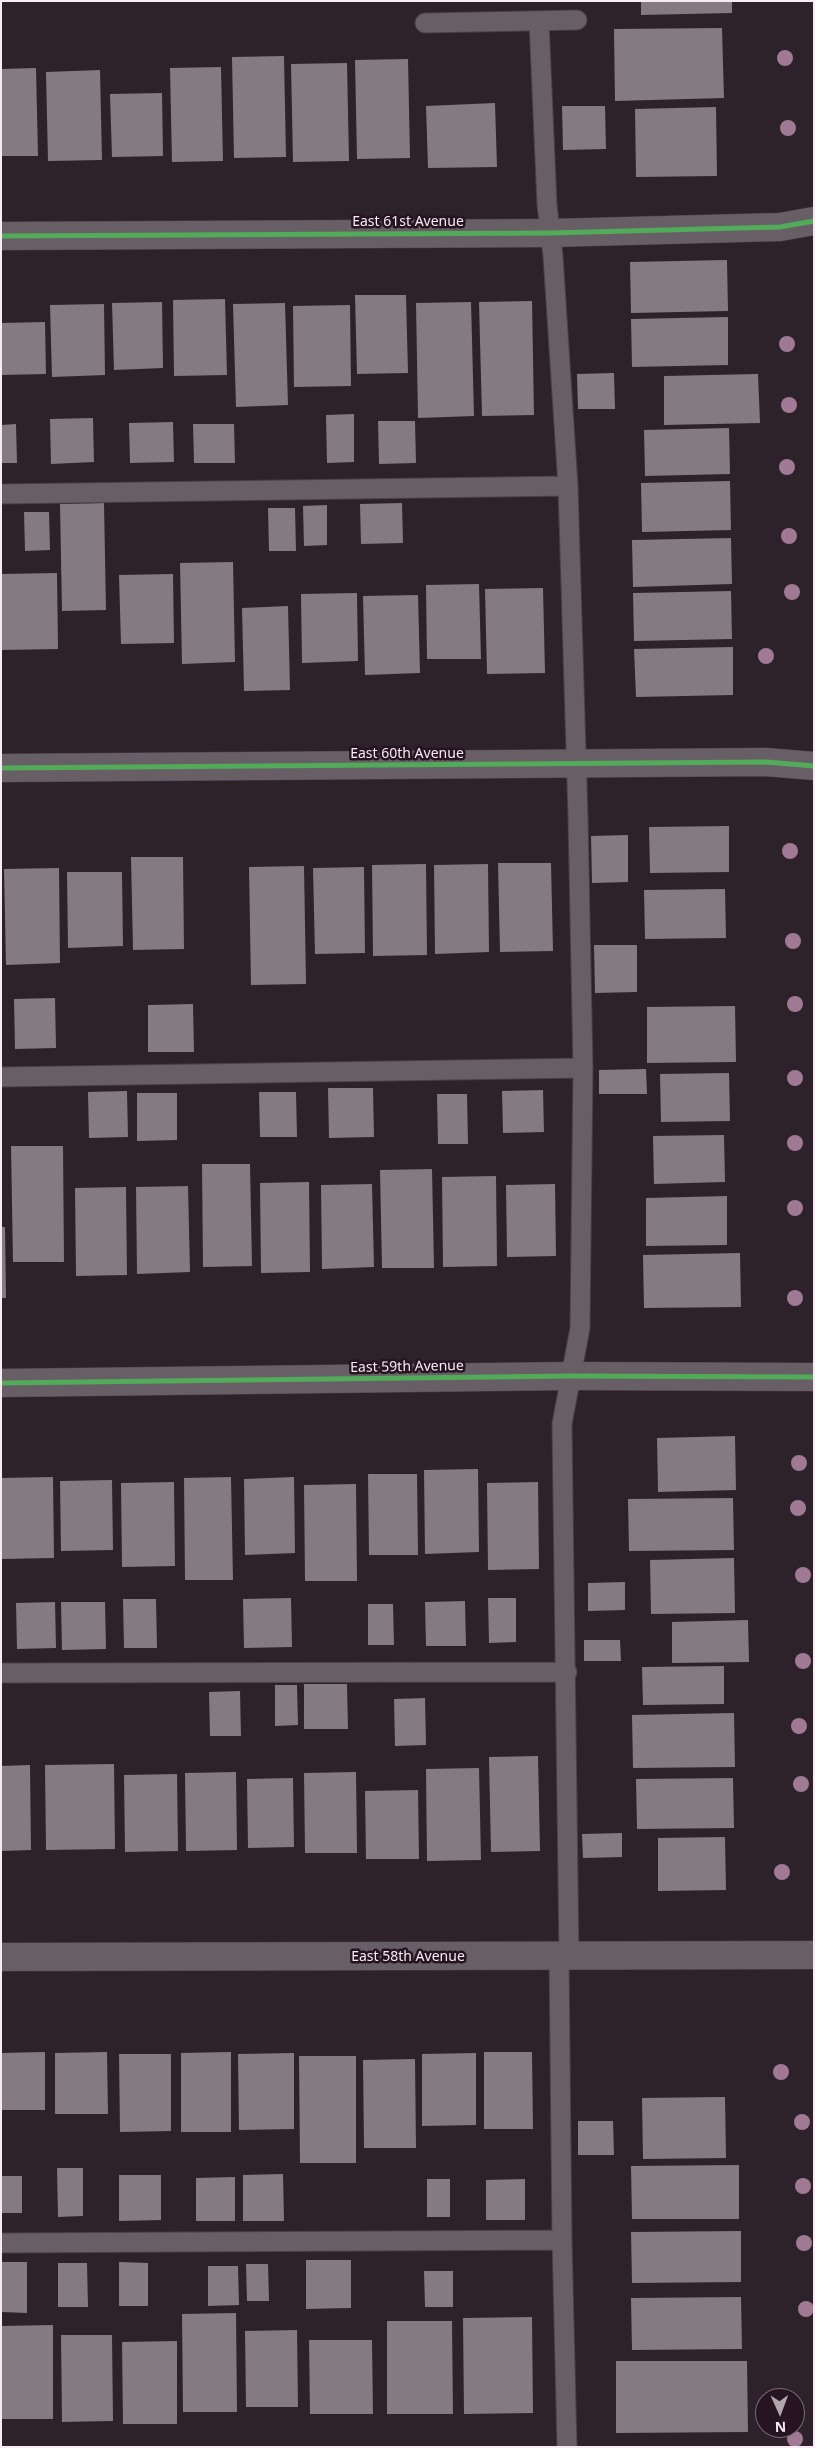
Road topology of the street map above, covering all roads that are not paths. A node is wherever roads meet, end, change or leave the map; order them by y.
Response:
1 (577, 20) dead end
2 (539, 21) junction
3 (426, 23) dead end
4 (814, 221) edge
5 (551, 233) junction
6 (1, 236) edge
7 (568, 486) junction
8 (1, 494) edge
9 (576, 764) junction
10 (814, 766) edge
11 (1, 768) edge
12 (583, 1068) junction
13 (1, 1077) edge
14 (570, 1376) junction
15 (814, 1377) edge
16 (1, 1383) edge
17 (567, 1672) junction
18 (1, 1673) edge
19 (814, 1955) edge
20 (1, 1957) edge
21 (564, 1957) junction
22 (562, 2240) junction
23 (1, 2243) edge
24 (567, 2447) edge

1 - 2 lane
2 - 3 lane
2 - 5 lane
4 - 5 street, East 61st Avenue
5 - 6 street, East 61st Avenue
5 - 7 lane
7 - 8 lane
7 - 9 lane
9 - 10 street, East 60th Avenue
9 - 11 street, East 60th Avenue
9 - 12 lane
12 - 13 lane
12 - 14 lane
14 - 15 street, East 59th Avenue
14 - 16 street, East 59th Avenue
14 - 17 lane
17 - 18 lane
17 - 21 lane
19 - 21 street, East 58th Avenue
20 - 21 street, East 58th Avenue
21 - 22 lane
22 - 23 lane
22 - 24 lane

